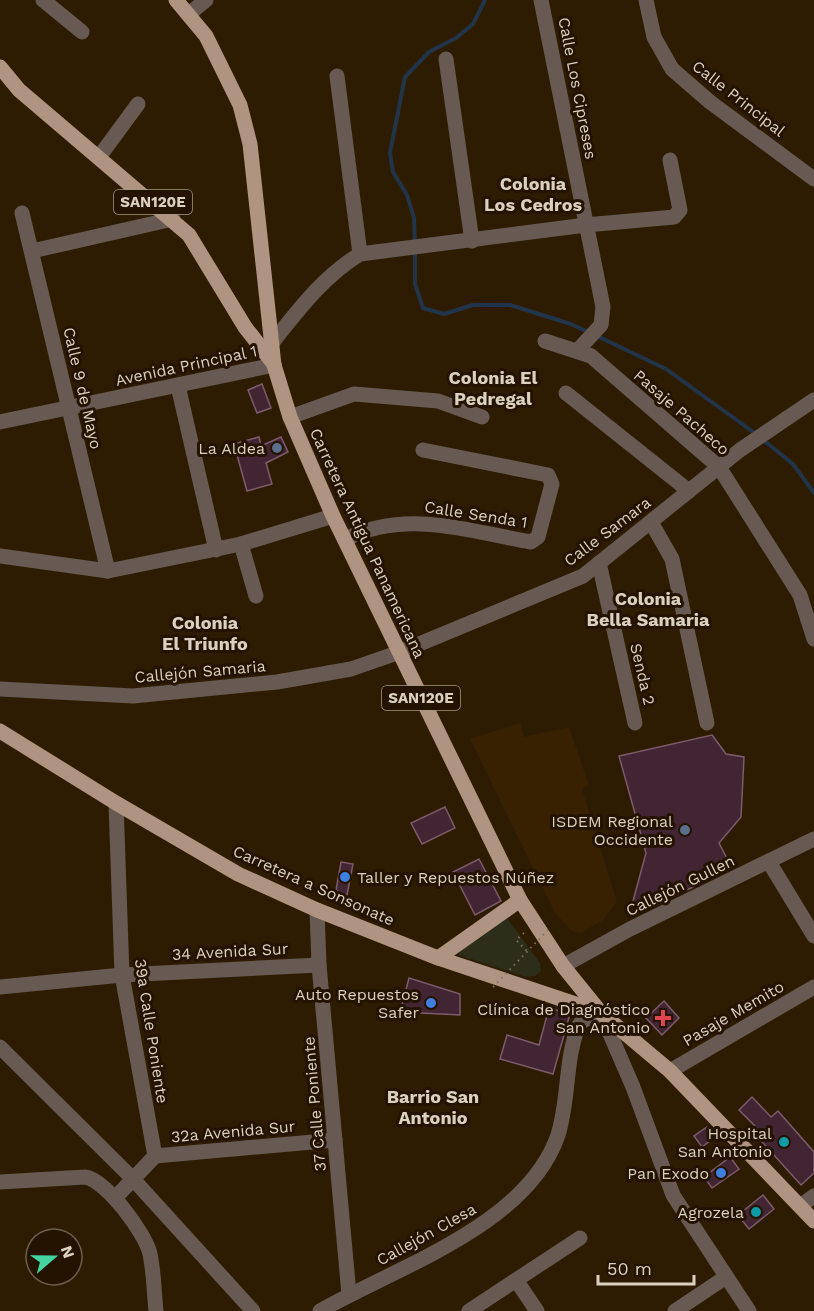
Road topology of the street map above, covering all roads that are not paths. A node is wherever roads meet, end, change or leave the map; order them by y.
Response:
1 (43, 0) edge
2 (176, 0) edge
3 (206, 0) edge
4 (541, 0) edge
5 (646, 0) edge
6 (189, 15) junction
7 (82, 32) dead end
8 (446, 59) dead end
9 (0, 67) edge
10 (337, 76) dead end
11 (138, 104) dead end
12 (99, 157) junction
13 (670, 160) dead end
14 (814, 179) edge
15 (22, 213) dead end
16 (173, 219) junction
17 (586, 225) junction
18 (472, 241) junction
19 (32, 251) junction
20 (360, 254) junction
21 (545, 341) dead end
22 (272, 343) junction
23 (577, 351) junction
24 (274, 365) junction
25 (178, 386) junction
26 (566, 393) dead end
27 (814, 400) edge
28 (69, 408) junction
29 (290, 417) junction
30 (482, 417) dead end
31 (0, 422) edge
32 (423, 450) dead end
33 (719, 467) junction
34 (689, 491) junction
35 (333, 516) junction
36 (651, 522) junction
37 (346, 539) junction
38 (241, 544) junction
39 (216, 550) junction
40 (0, 556) edge
41 (599, 563) junction
42 (108, 571) junction
43 (256, 596) dead end
44 (814, 639) edge
45 (400, 652) junction
46 (0, 689) edge
47 (635, 723) dead end
48 (707, 723) dead end
49 (0, 731) edge
50 (116, 804) junction
51 (814, 839) edge
52 (769, 862) junction
53 (520, 900) junction
54 (317, 910) junction
55 (814, 936) edge
56 (438, 958) junction
57 (319, 965) junction
58 (563, 966) junction
59 (122, 975) junction
60 (0, 987) edge
61 (814, 987) edge
62 (601, 1013) junction
63 (0, 1047) edge
64 (670, 1071) junction
65 (336, 1140) junction
66 (155, 1156) junction
67 (133, 1179) junction
68 (0, 1182) edge
69 (814, 1196) edge
70 (116, 1198) junction
71 (800, 1206) junction
72 (814, 1221) edge
73 (580, 1238) dead end
74 (726, 1277) junction
75 (516, 1280) junction
76 (348, 1294) junction
77 (156, 1311) edge
78 (253, 1311) edge
79 (320, 1311) edge
80 (469, 1311) edge
81 (537, 1311) edge
82 (675, 1311) edge
83 (749, 1311) edge

1 - 7 street
2 - 6 main road, Carretera Antigua Panamericana / SAN120E
3 - 6 street
4 - 17 street, Calle Los Cipreses
5 - 14 street, Calle Principal
6 - 22 main road, Carretera Antigua Panamericana / SAN120E
8 - 18 street
9 - 12 main road, Carretera Antigua Panamericana / SAN120E
10 - 20 street
11 - 12 street
12 - 16 main road, Carretera Antigua Panamericana / SAN120E
13 - 17 street
15 - 19 street, Calle 9 de Mayo
16 - 19 street
16 - 24 main road, Carretera Antigua Panamericana / SAN120E
17 - 18 street
17 - 23 street, Calle Los Cipreses
18 - 20 street
19 - 28 street, Calle 9 de Mayo
20 - 22 street
21 - 23 street, Pasaje Pacheco
22 - 24 main road, Carretera Antigua Panamericana / SAN120E
23 - 33 street, Pasaje Pacheco
24 - 25 street, Avenida Principal 1
24 - 29 main road, Carretera Antigua Panamericana / SAN120E
25 - 28 street, Avenida Principal 1
25 - 39 street
26 - 34 street
27 - 33 street, Calle Samara
28 - 31 street, Avenida Principal 1
28 - 42 street, Calle 9 de Mayo
29 - 30 street
29 - 35 main road, Carretera Antigua Panamericana / SAN120E
32 - 37 street, Calle Senda 1
33 - 34 street, Calle Samara
33 - 44 street, Pasaje Pacheco
34 - 36 street, Calle Samara
35 - 37 main road, Carretera Antigua Panamericana / SAN120E
35 - 38 street
36 - 41 street, Calle Samara
36 - 48 street
37 - 45 main road, Carretera Antigua Panamericana / SAN120E
38 - 39 street
38 - 43 street
39 - 42 street
40 - 42 street
41 - 45 street, Calle Samara
41 - 47 street, Senda 2
45 - 46 street, Callejón Samaria
45 - 53 main road, Carretera Antigua Panamericana / SAN120E
49 - 50 main road, Carretera a Sonsonate
50 - 54 main road, Carretera a Sonsonate
50 - 59 street, 39a Calle Poniente
51 - 52 street, Callejón Gullen
52 - 55 street
52 - 58 street, Callejón Gullen
53 - 56 main road
53 - 58 main road, Carretera Antigua Panamericana / SAN120E
54 - 56 main road, Carretera a Sonsonate
54 - 57 street, 37 Calle Poniente
56 - 62 main road, Carretera a Sonsonate
57 - 59 street, 34 Avenida Sur
57 - 65 street, 37 Calle Poniente
58 - 62 main road, Carretera Antigua Panamericana / SAN120E
59 - 60 street, 34 Avenida Sur
59 - 66 street, 39a Calle Poniente
61 - 64 street, Pasaje Memito
62 - 64 main road
62 - 74 street
62 - 76 street, Callejón Clesa
63 - 67 street
64 - 71 main road
65 - 66 street, 32a Avenida Sur
65 - 76 street, 37 Calle Poniente
66 - 67 street, 32a Avenida Sur
67 - 70 street, 32a Avenida Sur
67 - 78 street
68 - 70 street
69 - 71 street
70 - 77 street
71 - 72 main road
73 - 75 street
74 - 82 street
74 - 83 street
75 - 80 street
75 - 81 street
76 - 79 street, Callejón Clesa

